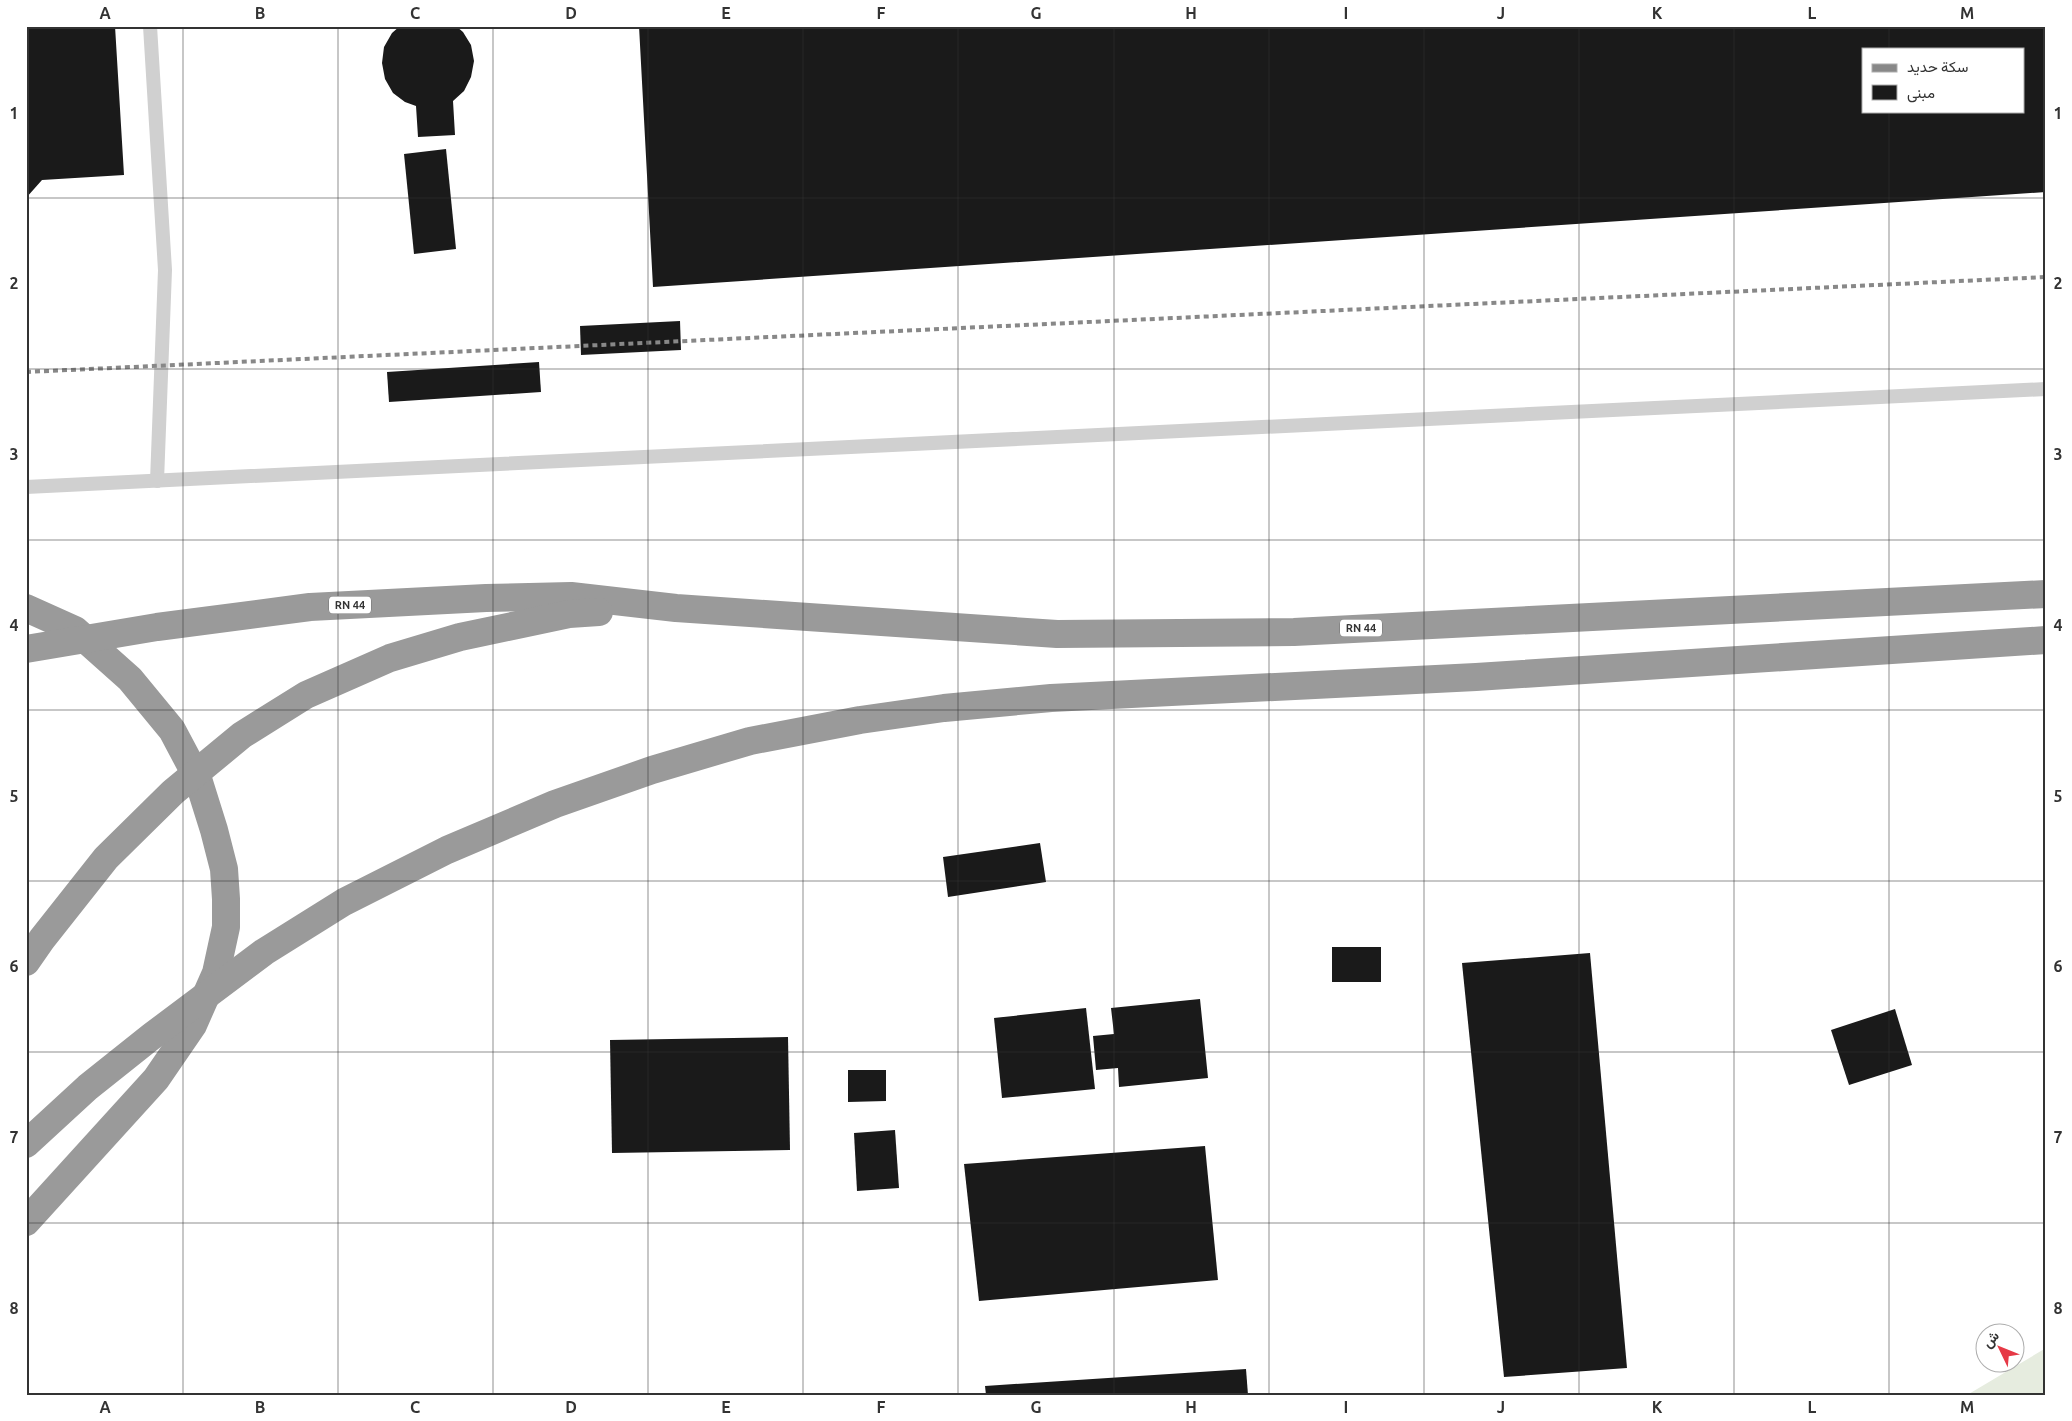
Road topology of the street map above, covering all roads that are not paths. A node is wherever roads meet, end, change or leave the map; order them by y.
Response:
1 (150, 26) edge
2 (2046, 389) edge
3 (158, 480) junction
4 (26, 487) edge
5 (2046, 594) edge
6 (26, 608) edge
7 (676, 608) junction
8 (2046, 640) edge
9 (26, 649) edge
10 (26, 962) edge
11 (26, 1144) edge
12 (26, 1222) edge

1 - 3 lane
2 - 3 lane
3 - 4 lane
5 - 7 highway, RN 44
6 - 12 highway
7 - 9 highway, RN 44
7 - 10 highway
8 - 11 highway

